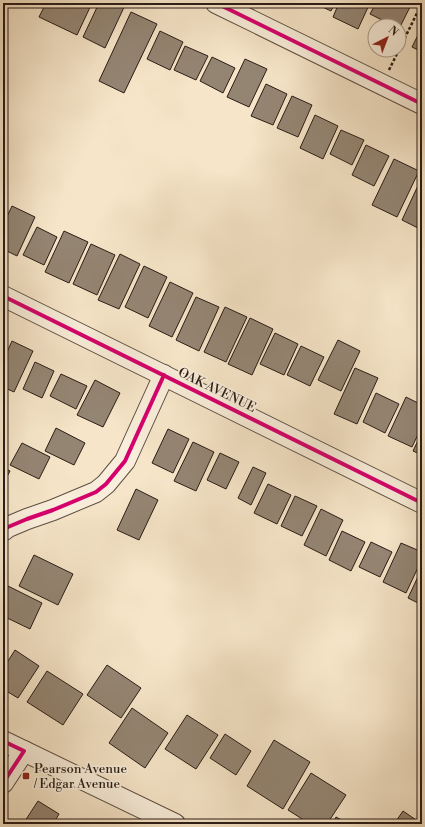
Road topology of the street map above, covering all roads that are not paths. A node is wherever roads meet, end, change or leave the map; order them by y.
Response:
1 (216, 3) edge
2 (422, 104) edge
3 (3, 296) edge
4 (164, 375) junction
5 (422, 503) edge
6 (3, 531) edge
7 (3, 741) edge
8 (24, 751) junction
9 (3, 783) edge
10 (175, 824) edge

1 - 2 street
3 - 4 street, OAK AVENUE
4 - 5 street, OAK AVENUE
4 - 6 street
7 - 8 street
8 - 9 street
8 - 10 street

